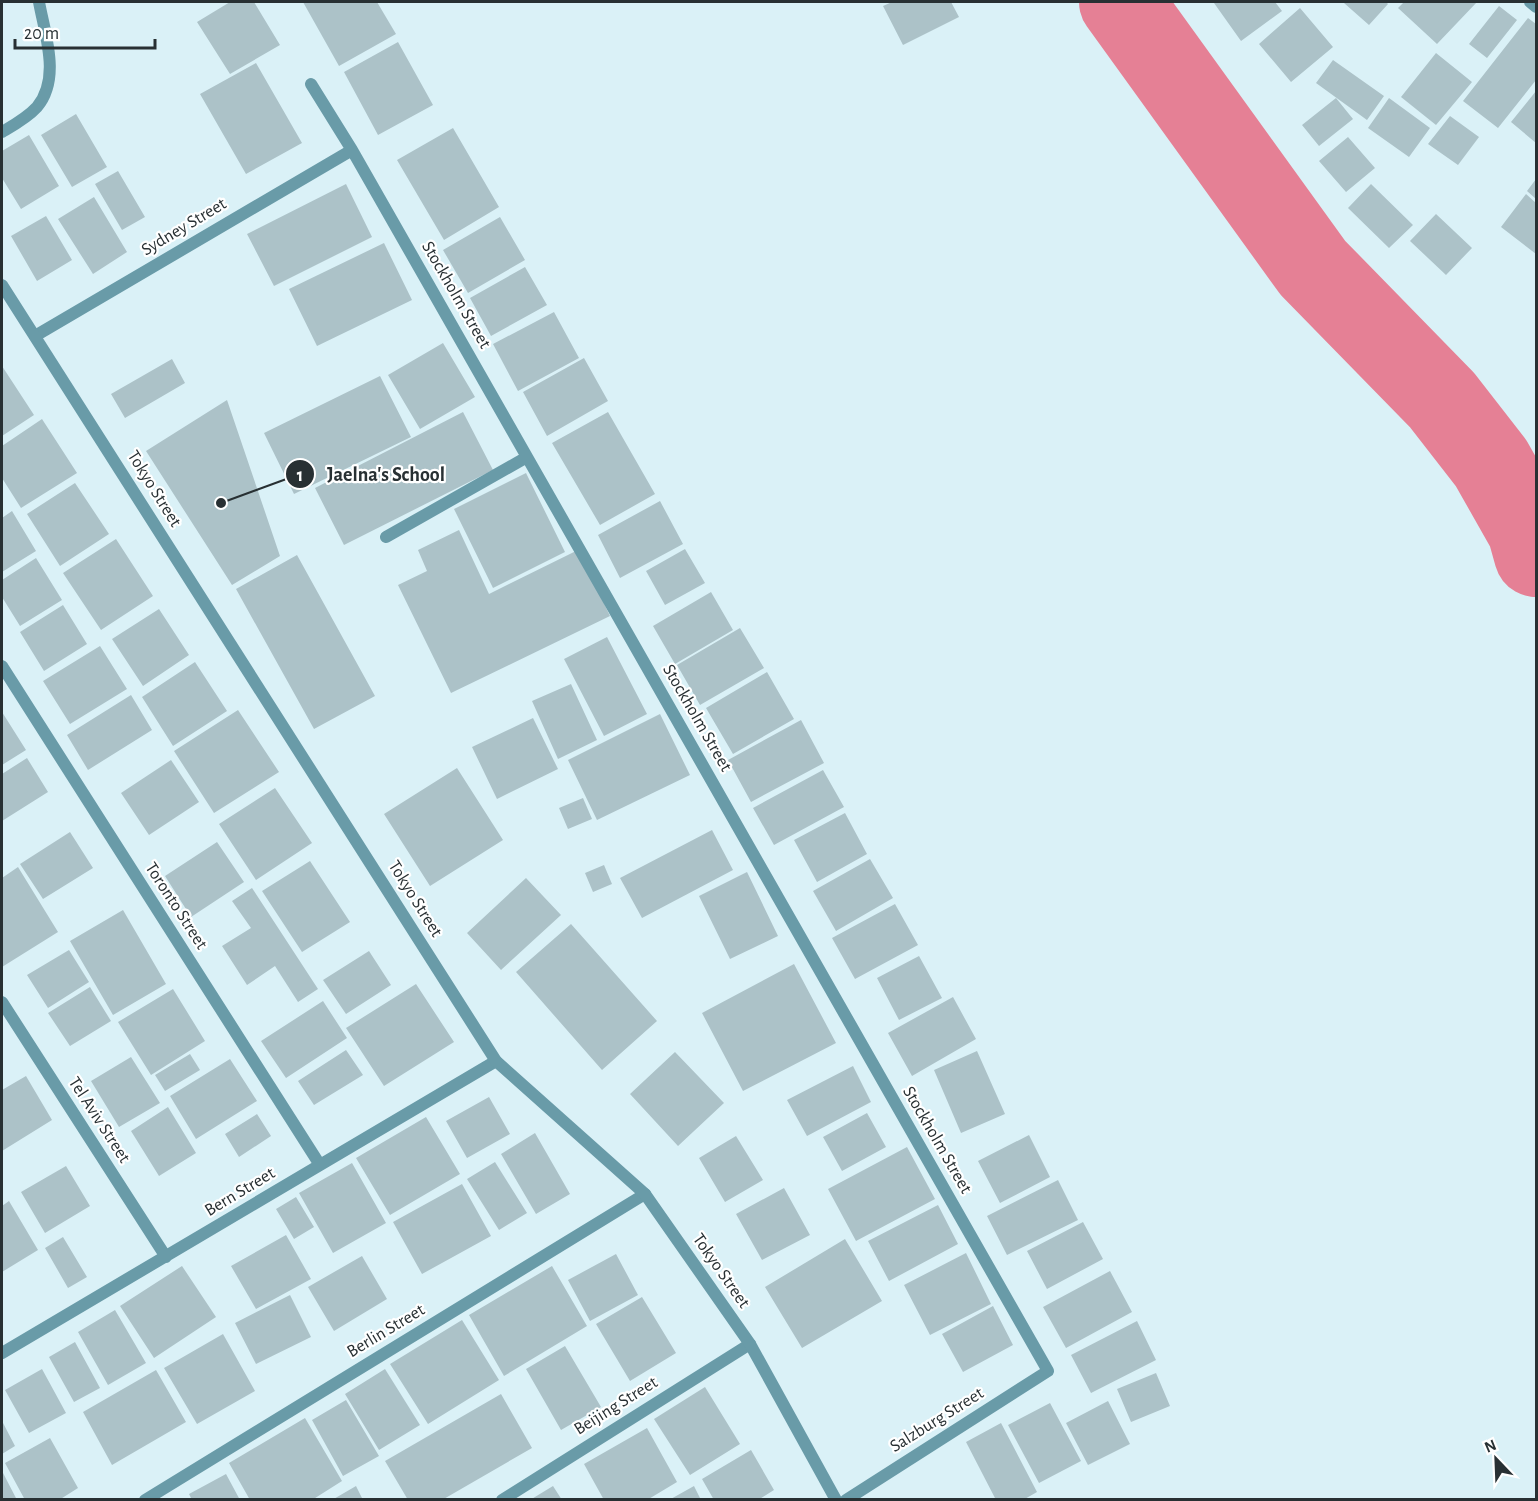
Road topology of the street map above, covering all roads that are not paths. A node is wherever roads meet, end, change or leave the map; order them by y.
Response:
1 (39, 2) edge
2 (1530, 2) edge
3 (1536, 7) edge
4 (311, 84) dead end
5 (2, 132) edge
6 (352, 150) junction
7 (2, 285) edge
8 (35, 336) junction
9 (527, 457) junction
10 (386, 537) dead end
11 (2, 666) edge
12 (2, 1002) edge
13 (496, 1061) junction
14 (320, 1165) junction
15 (645, 1194) junction
16 (166, 1257) junction
17 (750, 1344) junction
18 (2, 1353) edge
19 (1048, 1371) joint
20 (145, 1500) edge
21 (502, 1500) edge
22 (836, 1500) edge
23 (846, 1500) edge

1 - 5 street
2 - 3 street
4 - 6 street, Stockholm Street
6 - 8 street, Sydney Street
6 - 9 street, Stockholm Street
7 - 8 street, Tokyo Street
8 - 13 street, Tokyo Street
9 - 10 street
9 - 19 street, Stockholm Street
11 - 14 street, Toronto Street
12 - 16 street, Tel Aviv Street
13 - 14 street, Bern Street
13 - 15 street, Tokyo Street
14 - 16 street, Bern Street
15 - 17 street, Tokyo Street
15 - 20 street, Berlin Street
16 - 18 street, Bern Street
17 - 21 street, Beijing Street
17 - 22 street, Tokyo Street
19 - 23 street, Salzburg Street

